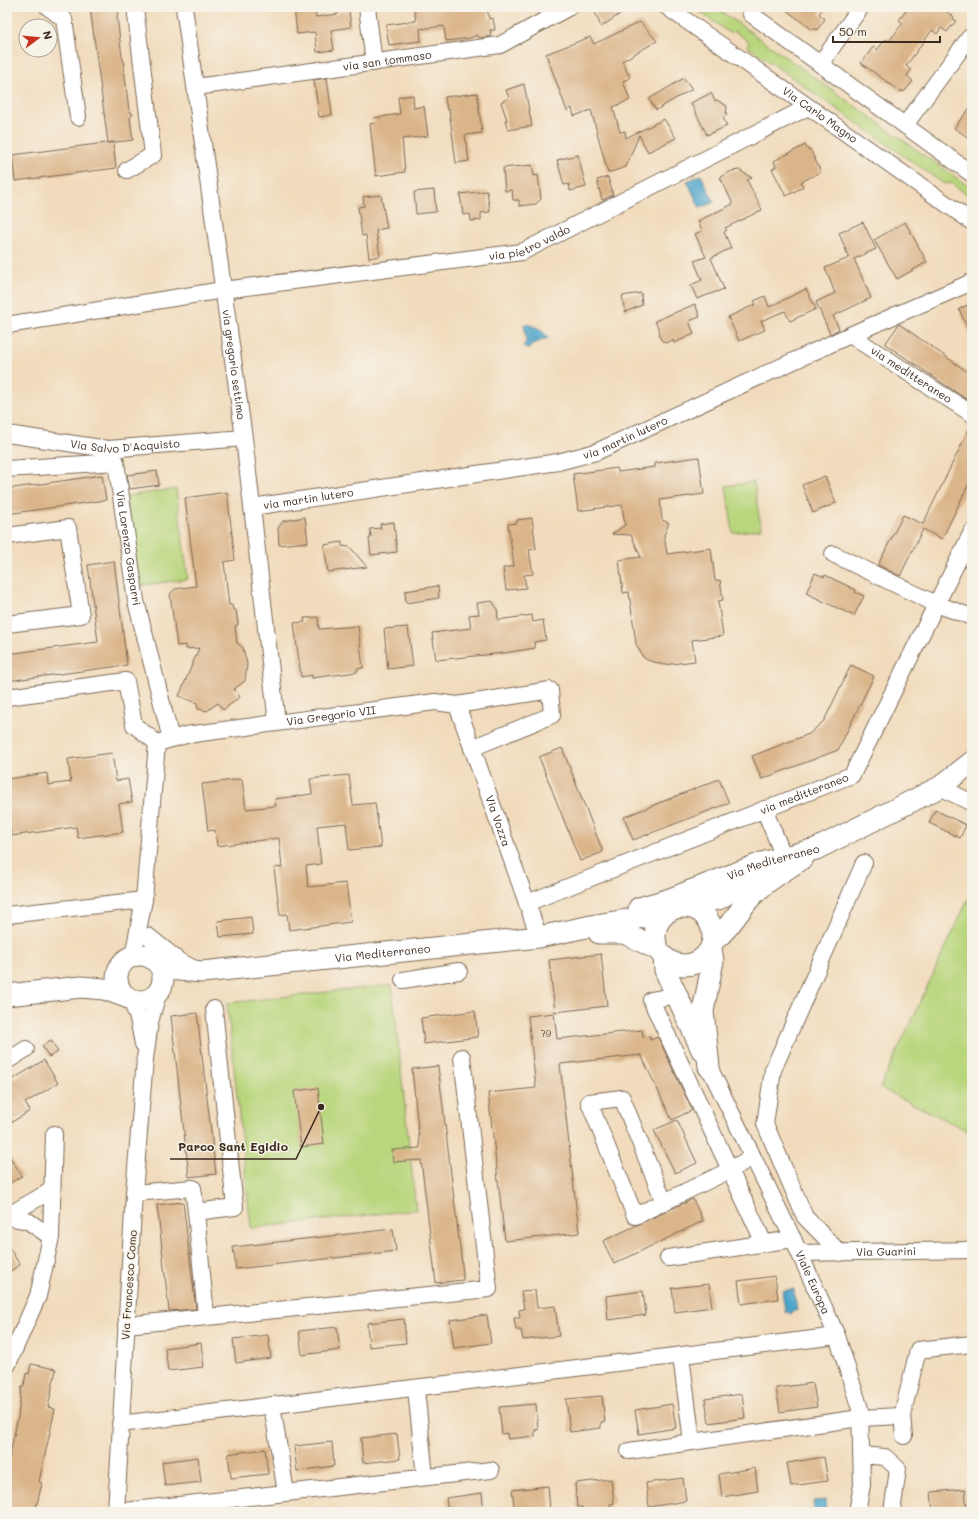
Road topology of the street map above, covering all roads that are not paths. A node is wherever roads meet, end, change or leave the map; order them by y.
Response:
1 (48, 7) edge
2 (135, 7) edge
3 (184, 7) edge
4 (367, 7) edge
5 (568, 7) edge
6 (667, 7) edge
7 (748, 7) edge
8 (861, 7) edge
9 (969, 38) dead end
10 (374, 63) junction
11 (820, 64) junction
12 (196, 87) junction
13 (808, 106) junction
14 (78, 117) dead end
15 (905, 125) junction
16 (127, 170) dead end
17 (972, 174) edge
18 (972, 222) edge
19 (972, 282) edge
20 (223, 290) junction
21 (7, 325) edge
22 (850, 335) junction
23 (972, 414) edge
24 (7, 434) edge
25 (244, 438) junction
26 (7, 469) edge
27 (252, 507) junction
28 (972, 532) edge
29 (7, 536) edge
30 (834, 554) dead end
31 (936, 604) junction
32 (972, 617) edge
33 (7, 624) edge
34 (7, 697) edge
35 (458, 705) junction
36 (277, 723) junction
37 (164, 741) junction
38 (472, 748) junction
39 (972, 762) edge
40 (940, 787) junction
41 (972, 803) edge
42 (764, 809) junction
43 (816, 849) junction
44 (784, 858) junction
45 (864, 863) dead end
46 (144, 900) junction
47 (527, 903) junction
48 (686, 906) junction
49 (663, 914) junction
50 (7, 915) edge
51 (563, 932) junction
52 (148, 936) junction
53 (539, 937) junction
54 (712, 944) junction
55 (661, 953) junction
56 (156, 962) junction
57 (126, 963) junction
58 (459, 971) dead end
59 (202, 972) junction
60 (404, 980) dead end
61 (64, 988) junction
62 (159, 991) junction
63 (7, 995) edge
64 (677, 995) junction
65 (128, 998) junction
66 (214, 1009) dead end
67 (26, 1049) dead end
68 (462, 1057) dead end
69 (145, 1059) junction
70 (7, 1061) edge
71 (709, 1067) junction
72 (54, 1134) dead end
73 (752, 1157) junction
74 (730, 1170) junction
75 (52, 1190) junction
76 (134, 1193) junction
77 (664, 1202) junction
78 (196, 1212) junction
79 (7, 1216) edge
80 (51, 1237) junction
81 (793, 1239) junction
82 (764, 1243) junction
83 (972, 1250) edge
84 (840, 1253) junction
85 (800, 1254) junction
86 (668, 1258) dead end
87 (206, 1316) junction
88 (126, 1325) junction
89 (837, 1336) junction
90 (972, 1344) edge
91 (682, 1356) junction
92 (7, 1366) edge
93 (416, 1389) junction
94 (272, 1405) junction
95 (902, 1416) junction
96 (860, 1418) junction
97 (120, 1424) junction
98 (904, 1436) dead end
99 (692, 1442) junction
100 (629, 1451) dead end
101 (861, 1455) junction
102 (490, 1470) dead end
103 (425, 1477) junction
104 (286, 1493) junction
105 (116, 1512) edge
106 (858, 1512) edge
107 (892, 1512) edge

1 - 14 street
2 - 16 street
3 - 12 street, via gregorio settimo
4 - 10 street
5 - 10 street, via san tommaso
6 - 13 street, Via Carlo Magno
7 - 11 street
8 - 11 street
9 - 15 street
10 - 12 street, via san tommaso
11 - 15 street
12 - 20 street, via gregorio settimo
13 - 18 street, Via Carlo Magno
13 - 20 street, via pietro valdo
15 - 17 street
19 - 22 street, via martin lutero
20 - 21 street, via pietro valdo
20 - 25 street, via gregorio settimo
22 - 23 street, via meditteraneo
22 - 27 street, via martin lutero
24 - 25 street, Via Salvo D'Acquisto
25 - 27 street, via gregorio settimo
26 - 37 street, Via Lorenzo Gasparri
27 - 36 street, via gregorio settimo
28 - 31 street, via meditteraneo
29 - 33 street
30 - 31 street
31 - 32 street
31 - 42 street, via meditteraneo
34 - 37 street
35 - 36 street, Via Gregorio VII
35 - 38 street, Via Vozza
35 - 38 street, Via Gregorio VII
36 - 37 street, Via Gregorio VII
37 - 46 street
38 - 47 street, Via Vozza
39 - 40 main road, Via Mediterraneo
40 - 41 street
40 - 43 main road, Via Mediterraneo
42 - 44 street
42 - 47 street, via meditteraneo
43 - 44 main road, Via Mediterraneo
43 - 48 main road
43 - 54 main road
44 - 51 main road, Via Mediterraneo
45 - 84 street
46 - 50 street
46 - 52 street
46 - 57 street
47 - 53 street, Via Vozza
48 - 49 main road
48 - 54 main road
49 - 51 main road, Via Mediterraneo
49 - 55 main road
51 - 53 main road, Via Mediterraneo
51 - 55 main road, Via Mediterraneo
52 - 56 street
52 - 59 street
53 - 59 main road, Via Mediterraneo
54 - 55 main road
54 - 71 main road
55 - 64 main road
56 - 57 main road
56 - 59 main road, Via Mediterraneo
56 - 62 main road
57 - 61 main road
57 - 65 main road
58 - 60 street
59 - 62 main road, Via Mediterraneo
61 - 63 main road
61 - 65 main road
62 - 65 main road
62 - 69 street, Via Francesco Como
64 - 71 main road
64 - 74 street
65 - 69 street, Via Francesco Como
66 - 78 street
67 - 70 street
68 - 87 street
69 - 76 street, Via Francesco Como
71 - 73 street, Viale Europa
72 - 75 street
73 - 74 street
73 - 81 street, Viale Europa
74 - 77 street
74 - 82 street
75 - 79 street
75 - 80 street
76 - 78 street
76 - 88 street, Via Francesco Como
77 - 77 street
78 - 87 street
79 - 80 street
80 - 92 street
81 - 82 street
81 - 85 street, Viale Europa
82 - 86 street
83 - 84 street, Via Guarini
84 - 85 street, Via Guarini
85 - 89 street, Viale Europa
87 - 88 street
88 - 97 street, Via Francesco Como
89 - 91 street
89 - 96 street, Viale Europa
90 - 95 street
91 - 93 street
91 - 99 street
93 - 94 street
93 - 103 street
94 - 97 street
94 - 104 street
95 - 96 street
95 - 98 street
96 - 99 street
96 - 101 street, Viale Europa
97 - 105 street, Via Francesco Como
99 - 100 street
101 - 106 street, Viale Europa
101 - 107 street
102 - 103 street
103 - 104 street
104 - 105 street

